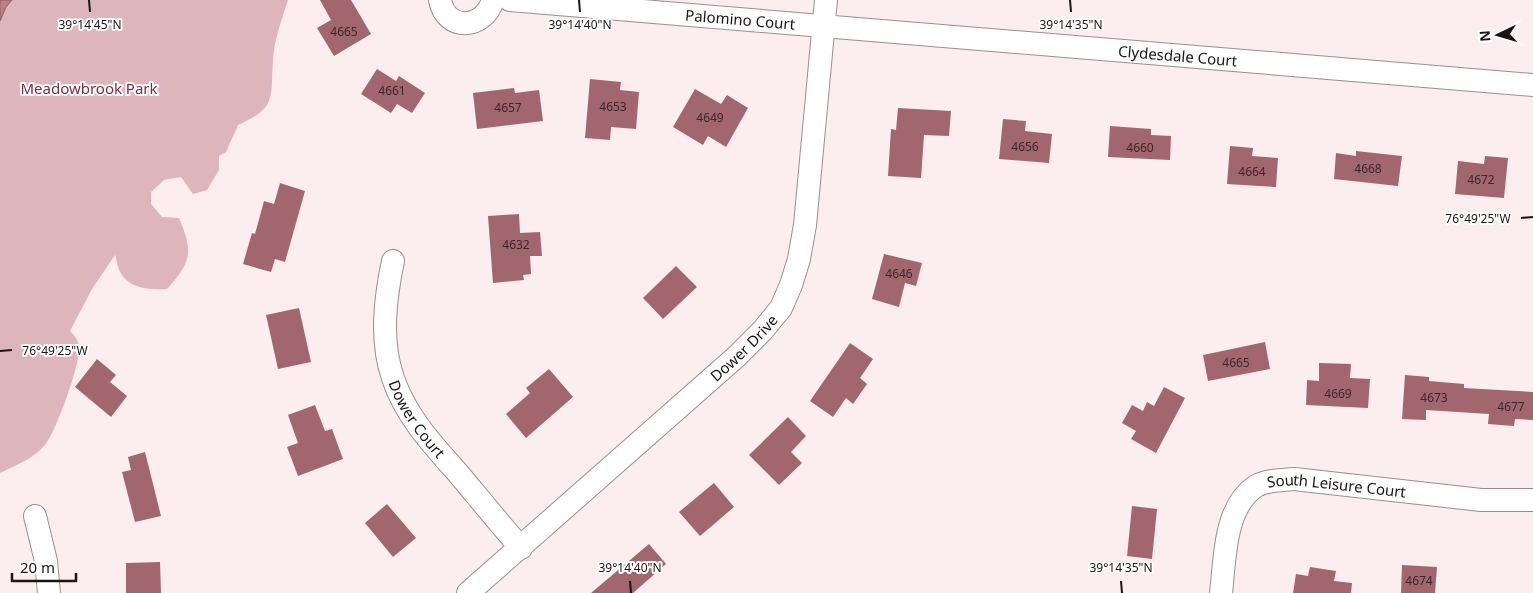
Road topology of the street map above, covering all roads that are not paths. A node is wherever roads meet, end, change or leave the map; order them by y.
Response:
1 (440, 0) edge
2 (493, 0) edge
3 (510, 0) edge
4 (826, 0) edge
5 (822, 26) junction
6 (1533, 85) edge
7 (393, 262) dead end
8 (1533, 500) edge
9 (35, 516) dead end
10 (521, 548) junction
11 (48, 593) edge
12 (468, 593) edge
13 (1221, 593) edge

1 - 2 street
3 - 5 street, Palomino Court
4 - 5 street, Dower Drive
5 - 6 street, Clydesdale Court
5 - 10 street, Dower Drive
7 - 10 street, Dower Court
8 - 13 street, South Leisure Court
9 - 11 street
10 - 12 street, Dower Drive

